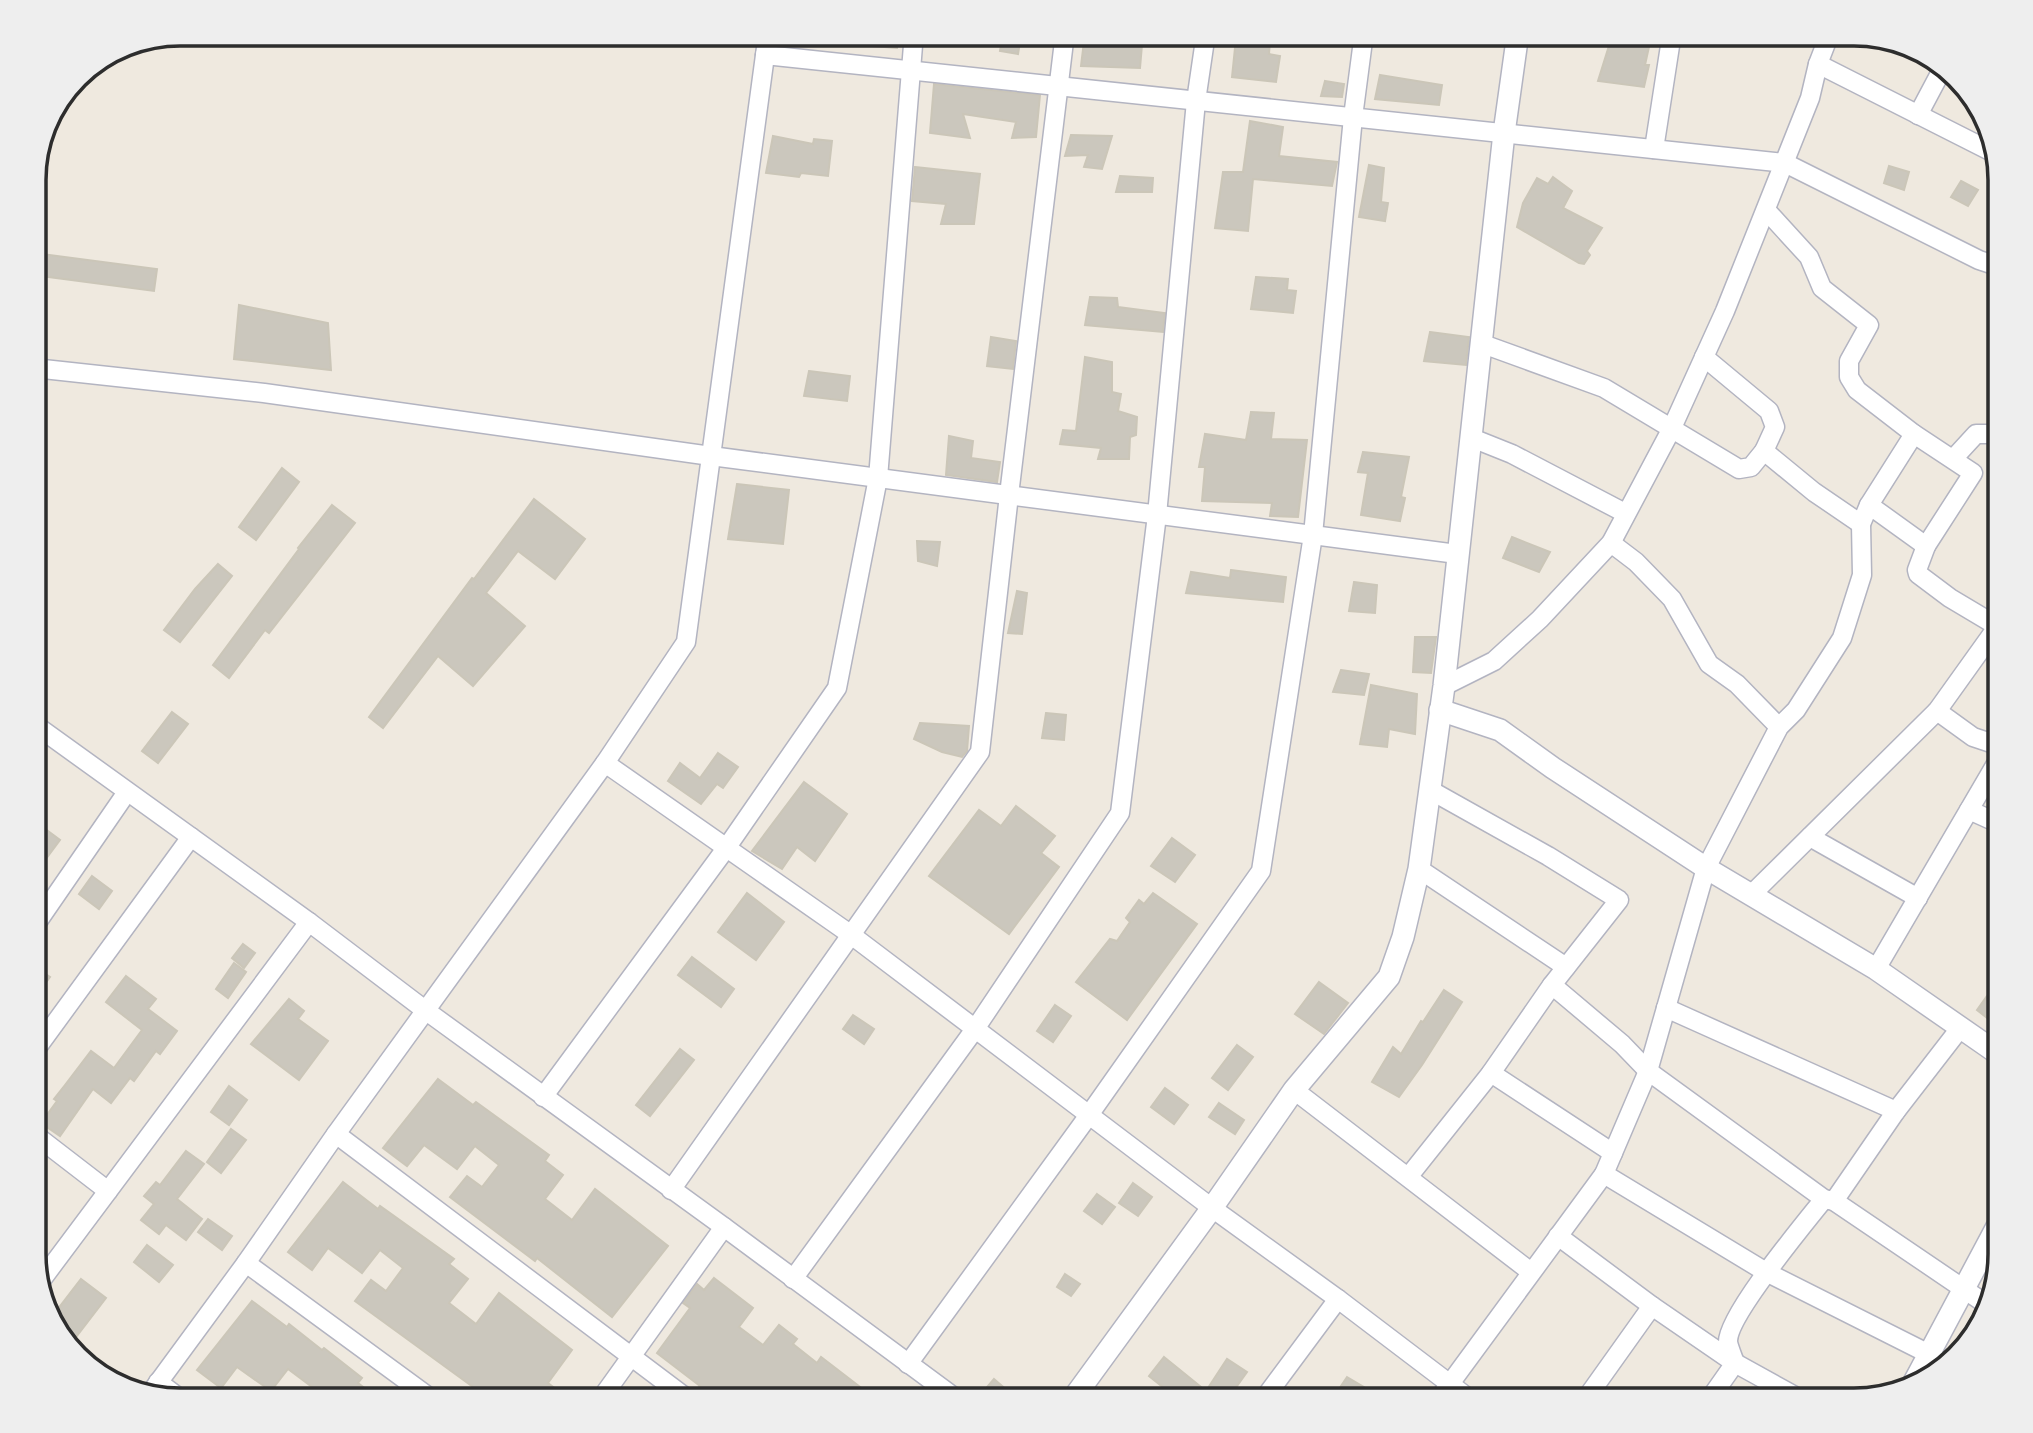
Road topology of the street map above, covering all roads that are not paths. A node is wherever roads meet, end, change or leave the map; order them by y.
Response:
1 (766, 46) edge
2 (912, 46) edge
3 (1063, 46) edge
4 (1204, 46) edge
5 (1362, 46) edge
6 (1516, 46) edge
7 (1670, 46) edge
8 (1825, 46) edge
9 (765, 55) junction
10 (1818, 64) junction
11 (909, 70) junction
12 (1938, 76) edge
13 (1058, 86) junction
14 (1196, 101) junction
15 (1917, 115) junction
16 (1353, 117) junction
17 (1503, 133) junction
18 (1983, 148) edge
19 (1654, 149) junction
20 (1784, 163) junction
21 (1766, 210) junction
22 (1988, 263) edge
23 (1480, 342) junction
24 (1704, 357) junction
25 (46, 369) edge
26 (1671, 429) junction
27 (1914, 434) junction
28 (1988, 434) edge
29 (1472, 438) junction
30 (1764, 451) junction
31 (711, 456) junction
32 (1953, 459) junction
33 (878, 478) junction
34 (1009, 495) junction
35 (1869, 505) junction
36 (1625, 513) junction
37 (1157, 515) junction
38 (1861, 524) junction
39 (1313, 536) junction
40 (1611, 543) junction
41 (1926, 546) junction
42 (1457, 554) junction
43 (1988, 619) edge
44 (1988, 639) edge
45 (1444, 686) junction
46 (1440, 710) junction
47 (1937, 711) junction
48 (1779, 727) junction
49 (46, 734) edge
50 (1988, 742) edge
51 (605, 763) junction
52 (1988, 778) edge
53 (1430, 790) junction
54 (127, 792) junction
55 (1969, 810) junction
56 (1988, 819) edge
57 (191, 837) junction
58 (1810, 837) junction
59 (727, 847) junction
60 (1706, 868) junction
61 (1419, 869) junction
62 (1751, 895) junction
63 (1918, 898) junction
64 (46, 910) edge
65 (309, 922) junction
66 (850, 934) junction
67 (1566, 967) junction
68 (1876, 969) junction
69 (1552, 985) junction
70 (1666, 1008) junction
71 (425, 1010) junction
72 (1961, 1027) junction
73 (975, 1029) junction
74 (46, 1036) edge
75 (1988, 1046) edge
76 (1648, 1071) junction
77 (1491, 1073) junction
78 (1294, 1090) junction
79 (543, 1097) junction
80 (1896, 1111) junction
81 (1089, 1115) junction
82 (336, 1134) junction
83 (46, 1143) edge
84 (1613, 1153) junction
85 (1604, 1174) junction
86 (1409, 1176) junction
87 (671, 1190) junction
88 (108, 1191) junction
89 (1829, 1200) junction
90 (1212, 1208) junction
91 (724, 1227) junction
92 (1558, 1236) junction
93 (1988, 1244) edge
94 (246, 1263) junction
95 (47, 1272) edge
96 (1531, 1272) junction
97 (1766, 1272) junction
98 (793, 1279) junction
99 (1964, 1289) junction
100 (1338, 1299) junction
101 (1979, 1299) edge
102 (1652, 1306) junction
103 (631, 1356) junction
104 (1936, 1359) edge
105 (1735, 1363) junction
106 (908, 1364) junction
107 (1450, 1382) junction
108 (156, 1385) edge
109 (417, 1388) edge
110 (608, 1388) edge
111 (673, 1388) edge
112 (941, 1388) edge
113 (1081, 1388) edge
114 (1272, 1388) edge
115 (1446, 1388) edge
116 (1457, 1388) edge
117 (1594, 1388) edge
118 (1717, 1388) edge
119 (1780, 1388) edge

1 - 9 street
2 - 11 street
3 - 13 street
4 - 14 street
5 - 16 street
6 - 17 street
7 - 19 street
8 - 10 street
9 - 11 street
9 - 31 street
10 - 15 street
10 - 20 street
11 - 13 street
11 - 33 street
12 - 15 street
13 - 14 street
13 - 34 street
14 - 16 street
14 - 37 street
15 - 18 street
16 - 17 street
16 - 39 street
17 - 19 street
17 - 23 street
19 - 20 street
20 - 21 street
20 - 22 street
21 - 24 street
21 - 27 street
23 - 26 street
23 - 29 street
24 - 26 street
24 - 30 street
25 - 31 street
26 - 30 street
26 - 36 street
27 - 32 street
27 - 35 street
28 - 32 street
29 - 36 street
29 - 42 street
30 - 38 street
31 - 33 street
31 - 51 street
32 - 41 street
33 - 34 street
33 - 59 street
34 - 37 street
34 - 66 street
35 - 38 street
35 - 41 street
36 - 40 street
37 - 39 street
37 - 73 street
38 - 48 street
39 - 42 street
39 - 81 street
40 - 45 street
40 - 48 street
41 - 43 street
42 - 45 street
44 - 47 street
45 - 46 street
46 - 53 street
46 - 60 street
47 - 50 street
47 - 58 street
48 - 60 street
49 - 54 street
51 - 59 street
51 - 71 street
52 - 55 street
53 - 61 street
53 - 67 street
54 - 57 street
54 - 64 street
55 - 56 street
55 - 63 street
57 - 65 street
57 - 74 street
58 - 62 street
58 - 63 street
59 - 66 street
59 - 79 street
60 - 62 street
60 - 70 street
61 - 67 street
61 - 78 street
62 - 68 street
63 - 68 street
65 - 71 street
65 - 88 street
66 - 73 street
66 - 87 street
67 - 69 street
68 - 72 street
69 - 76 street
69 - 77 street
70 - 76 street
70 - 80 street
71 - 79 street
71 - 82 street
72 - 75 street
72 - 80 street
73 - 81 street
73 - 98 street
76 - 84 street
76 - 89 street
77 - 84 street
77 - 86 street
78 - 86 street
78 - 90 street
79 - 87 street
80 - 89 street
81 - 90 street
81 - 106 street
82 - 94 street
82 - 103 street
83 - 88 street
84 - 85 street
85 - 92 street
85 - 97 street
86 - 96 street
87 - 91 street
88 - 95 street
89 - 97 street
89 - 99 street
90 - 100 street
90 - 113 street
91 - 98 street
91 - 103 street
92 - 96 street
92 - 102 street
93 - 99 street
94 - 108 street
94 - 109 street
96 - 107 street
97 - 104 street
97 - 105 street
98 - 106 street
99 - 101 street
99 - 104 street
100 - 107 street
100 - 114 street
102 - 105 street
102 - 117 street
103 - 110 street
103 - 111 street
105 - 118 street
105 - 119 street
106 - 112 street
107 - 115 street
107 - 116 street

